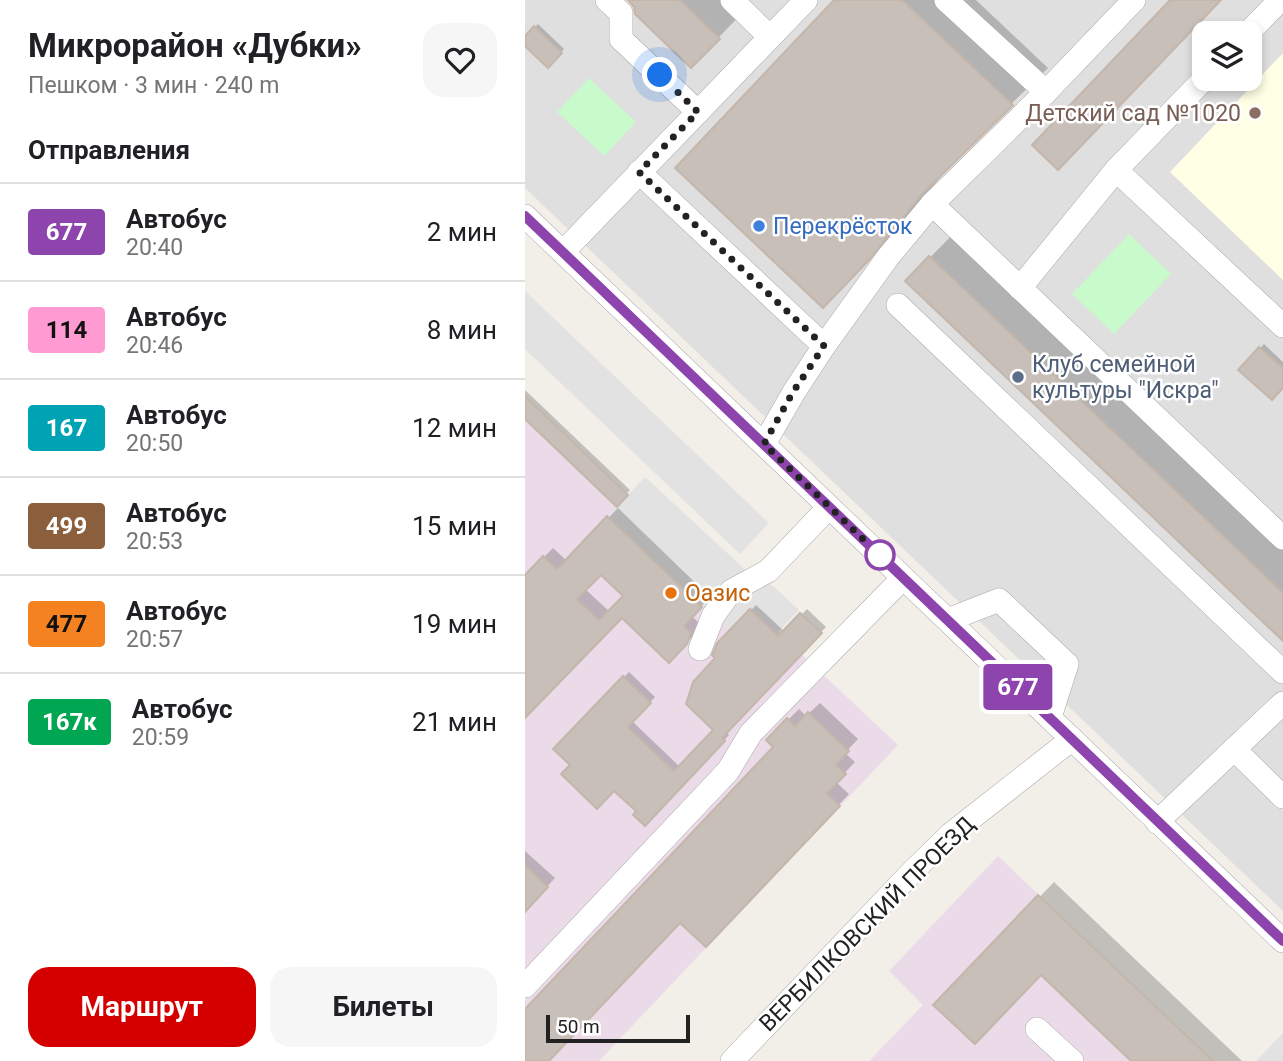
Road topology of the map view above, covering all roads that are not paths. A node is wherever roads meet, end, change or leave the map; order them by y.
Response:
1 (607, 0) edge
2 (732, 0) edge
3 (806, 0) edge
4 (946, 0) edge
5 (1134, 0) edge
6 (1280, 0) edge
7 (1260, 21) edge
8 (770, 37) junction
9 (1192, 91) edge
10 (1046, 92) junction
11 (698, 112) junction
12 (1116, 170) junction
13 (639, 172) junction
14 (932, 204) junction
15 (525, 216) edge
16 (563, 252) junction
17 (1020, 288) junction
18 (898, 305) dead end
19 (1283, 327) edge
20 (824, 346) junction
21 (764, 444) junction
22 (829, 507) junction
23 (1283, 538) edge
24 (903, 578) junction
25 (948, 620) junction
26 (700, 649) dead end
27 (1283, 672) edge
28 (1283, 703) edge
29 (1050, 717) junction
30 (1072, 738) junction
31 (1234, 749) junction
32 (1283, 797) edge
33 (1157, 822) junction
34 (1283, 941) edge
35 (525, 986) edge
36 (1037, 1028) dead end
37 (732, 1061) edge
38 (1072, 1061) edge

1 - 11 street
2 - 8 street
3 - 8 street
4 - 10 street
5 - 10 street
6 - 7 street
8 - 11 street
9 - 12 street
10 - 14 street
11 - 13 street
12 - 17 street
12 - 19 street
13 - 16 street
13 - 20 street
14 - 17 street
14 - 20 street
15 - 16 street
16 - 21 street
17 - 23 street
18 - 27 street
20 - 21 street
21 - 22 street
22 - 24 street
22 - 26 street
24 - 25 street
24 - 35 street
25 - 29 street
25 - 29 street
28 - 31 street
29 - 30 street
30 - 33 street
30 - 37 street, ВЕРБИЛКОВСКИЙ ПРОЕЗД
31 - 32 street
31 - 33 street
33 - 34 street
36 - 38 street

